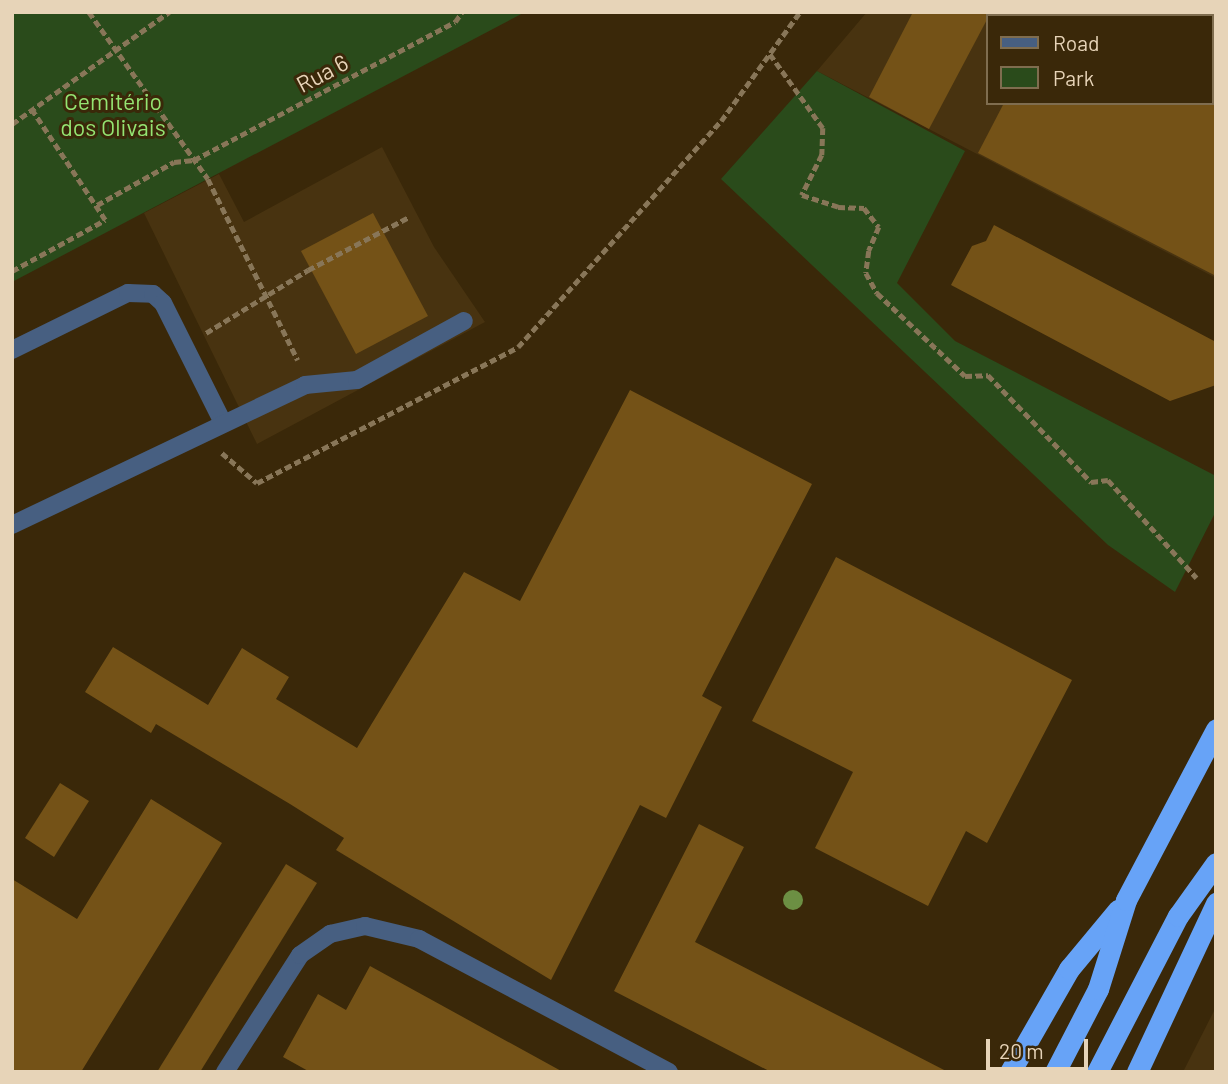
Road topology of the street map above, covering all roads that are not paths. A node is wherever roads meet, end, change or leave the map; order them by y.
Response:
1 (464, 321) dead end
2 (12, 350) edge
3 (223, 423) junction
4 (12, 525) edge
5 (1216, 729) edge
6 (1216, 863) edge
7 (1126, 900) junction
8 (1216, 903) edge
9 (225, 1072) edge
10 (669, 1072) edge
11 (1010, 1072) edge
12 (1055, 1072) edge
13 (1097, 1072) edge
14 (1137, 1072) edge

1 - 3 street
2 - 3 street
3 - 4 street
5 - 7 highway
6 - 13 highway
7 - 11 highway
7 - 12 highway
8 - 14 highway
9 - 10 street

